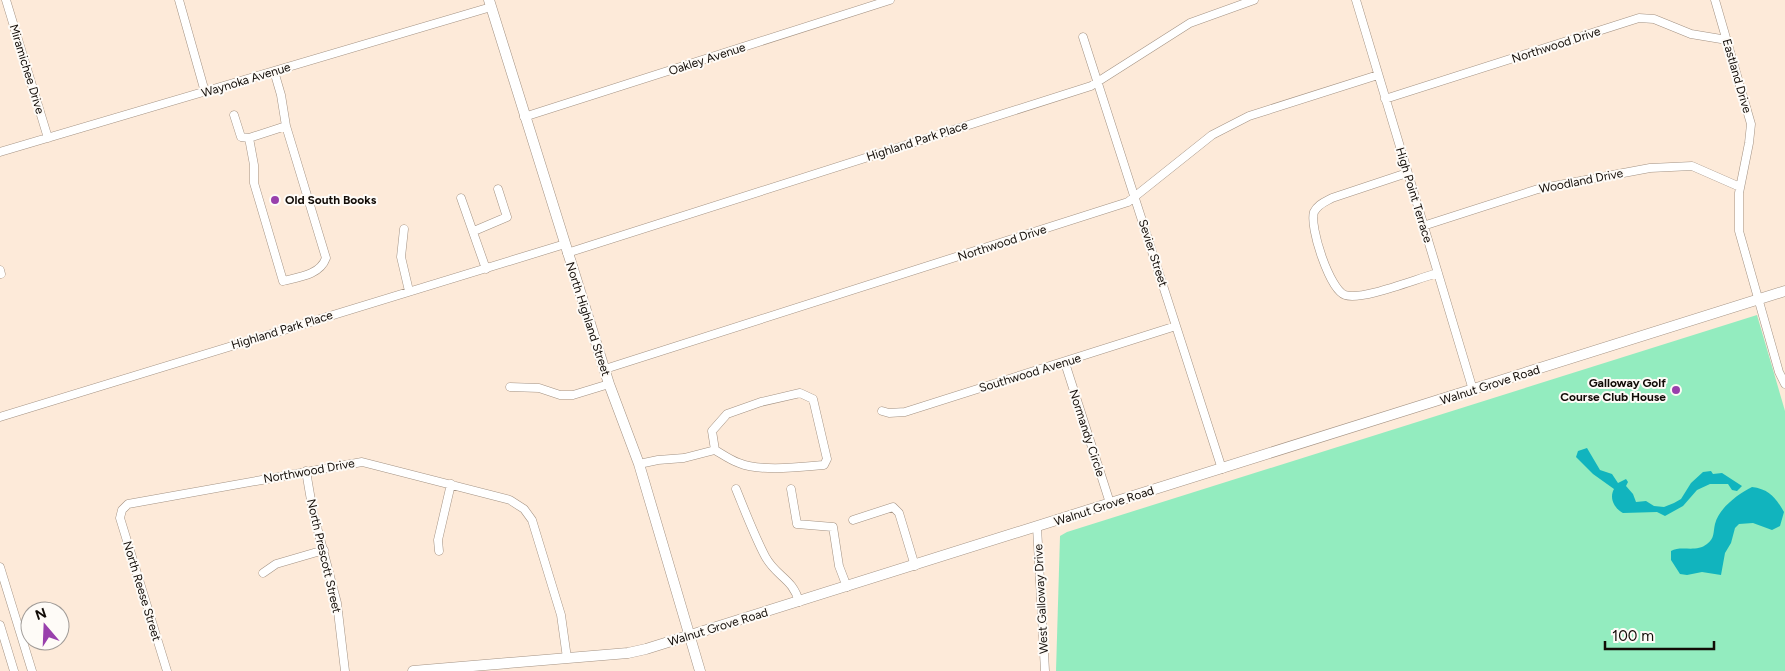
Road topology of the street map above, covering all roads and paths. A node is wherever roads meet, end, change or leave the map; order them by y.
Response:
1 (6, 0) edge
2 (179, 0) edge
3 (890, 0) edge
4 (1254, 0) edge
5 (1356, 0) edge
6 (1715, 0) edge
7 (490, 3) edge
8 (1083, 37) dead end
9 (1727, 40) junction
10 (274, 71) junction
11 (1378, 75) junction
12 (1098, 82) junction
13 (205, 92) junction
14 (1385, 99) junction
15 (234, 114) dead end
16 (524, 117) junction
17 (286, 126) junction
18 (48, 138) junction
19 (249, 138) junction
20 (0, 152) edge
21 (1407, 173) junction
22 (1740, 187) junction
23 (498, 189) dead end
24 (461, 198) dead end
25 (1136, 198) junction
26 (1423, 226) junction
27 (404, 229) dead end
28 (474, 231) junction
29 (566, 249) junction
30 (486, 269) junction
31 (1438, 272) junction
32 (410, 291) junction
33 (1785, 292) edge
34 (1758, 300) junction
35 (1176, 326) junction
36 (1065, 362) junction
37 (605, 370) junction
38 (609, 384) junction
39 (1785, 384) edge
40 (510, 387) dead end
41 (1473, 390) junction
42 (882, 411) dead end
43 (0, 416) edge
44 (715, 450) junction
45 (639, 464) junction
46 (1222, 468) junction
47 (306, 471) junction
48 (451, 484) junction
49 (736, 489) dead end
50 (790, 490) dead end
51 (1110, 503) junction
52 (122, 510) joint
53 (853, 520) dead end
54 (1037, 527) junction
55 (324, 550) junction
56 (439, 551) dead end
57 (915, 566) junction
58 (1, 572) edge
59 (263, 573) dead end
60 (847, 587) junction
61 (799, 602) junction
62 (0, 625) edge
63 (689, 637) junction
64 (567, 658) junction
65 (14, 671) edge
66 (32, 671) edge
67 (166, 671) edge
68 (345, 671) edge
69 (413, 671) edge
70 (700, 671) edge
71 (1045, 671) edge

1 - 18 street, Miramichee Drive
2 - 13 street
3 - 16 street, Oakley Avenue
4 - 12 street, Highland Park Place
5 - 11 street, High Point Terrace
6 - 9 street, Eastland Drive
7 - 10 street, Waynoka Avenue
7 - 16 main road, North Highland Street
8 - 12 street, Sevier Street
9 - 14 street, Northwood Drive
9 - 22 street, Eastland Drive
10 - 13 street, Waynoka Avenue
10 - 17 street
11 - 14 street, High Point Terrace
11 - 25 street, Northwood Drive
12 - 25 street, Sevier Street
12 - 29 street, Highland Park Place
13 - 18 street, Waynoka Avenue
14 - 21 street, High Point Terrace
15 - 19 street
16 - 29 main road, North Highland Street
17 - 19 street
17 - 19 street
18 - 20 street, Waynoka Avenue
21 - 26 street, High Point Terrace
21 - 31 street
22 - 26 street, Woodland Drive
22 - 34 street, Eastland Drive
23 - 28 street
24 - 28 street
25 - 35 street, Sevier Street
25 - 37 street, Northwood Drive
26 - 31 street, High Point Terrace
27 - 32 street
28 - 30 street
29 - 30 street, Highland Park Place
29 - 37 main road, North Highland Street
30 - 32 street, Highland Park Place
31 - 41 street, High Point Terrace
32 - 43 street, Highland Park Place
33 - 34 main road, Walnut Grove Road
34 - 39 street, Eastland Drive
34 - 41 main road, Walnut Grove Road
35 - 36 street, Southwood Avenue
35 - 46 street, Sevier Street
36 - 42 street, Southwood Avenue
36 - 51 street, Normandy Circle
37 - 38 main road, North Highland Street
38 - 40 street
38 - 45 main road, North Highland Street
41 - 46 main road, Walnut Grove Road
44 - 44 street
44 - 45 street
45 - 63 main road, North Highland Street
46 - 51 main road, Walnut Grove Road
47 - 48 street, Northwood Drive
47 - 52 street, Northwood Drive
47 - 55 street, North Prescott Street
48 - 56 street
48 - 64 street, Northwood Drive
49 - 61 street
50 - 60 street
51 - 54 main road, Walnut Grove Road
52 - 67 street, North Reese Street
53 - 57 street
54 - 57 main road, Walnut Grove Road
54 - 71 street, West Galloway Drive
55 - 59 street
55 - 68 street, North Prescott Street
57 - 60 main road, Walnut Grove Road
58 - 66 street
60 - 61 main road, Walnut Grove Road
61 - 63 main road, Walnut Grove Road
62 - 65 street
63 - 64 main road, Walnut Grove Road
63 - 70 main road, North Highland Street
64 - 69 main road, Walnut Grove Road

